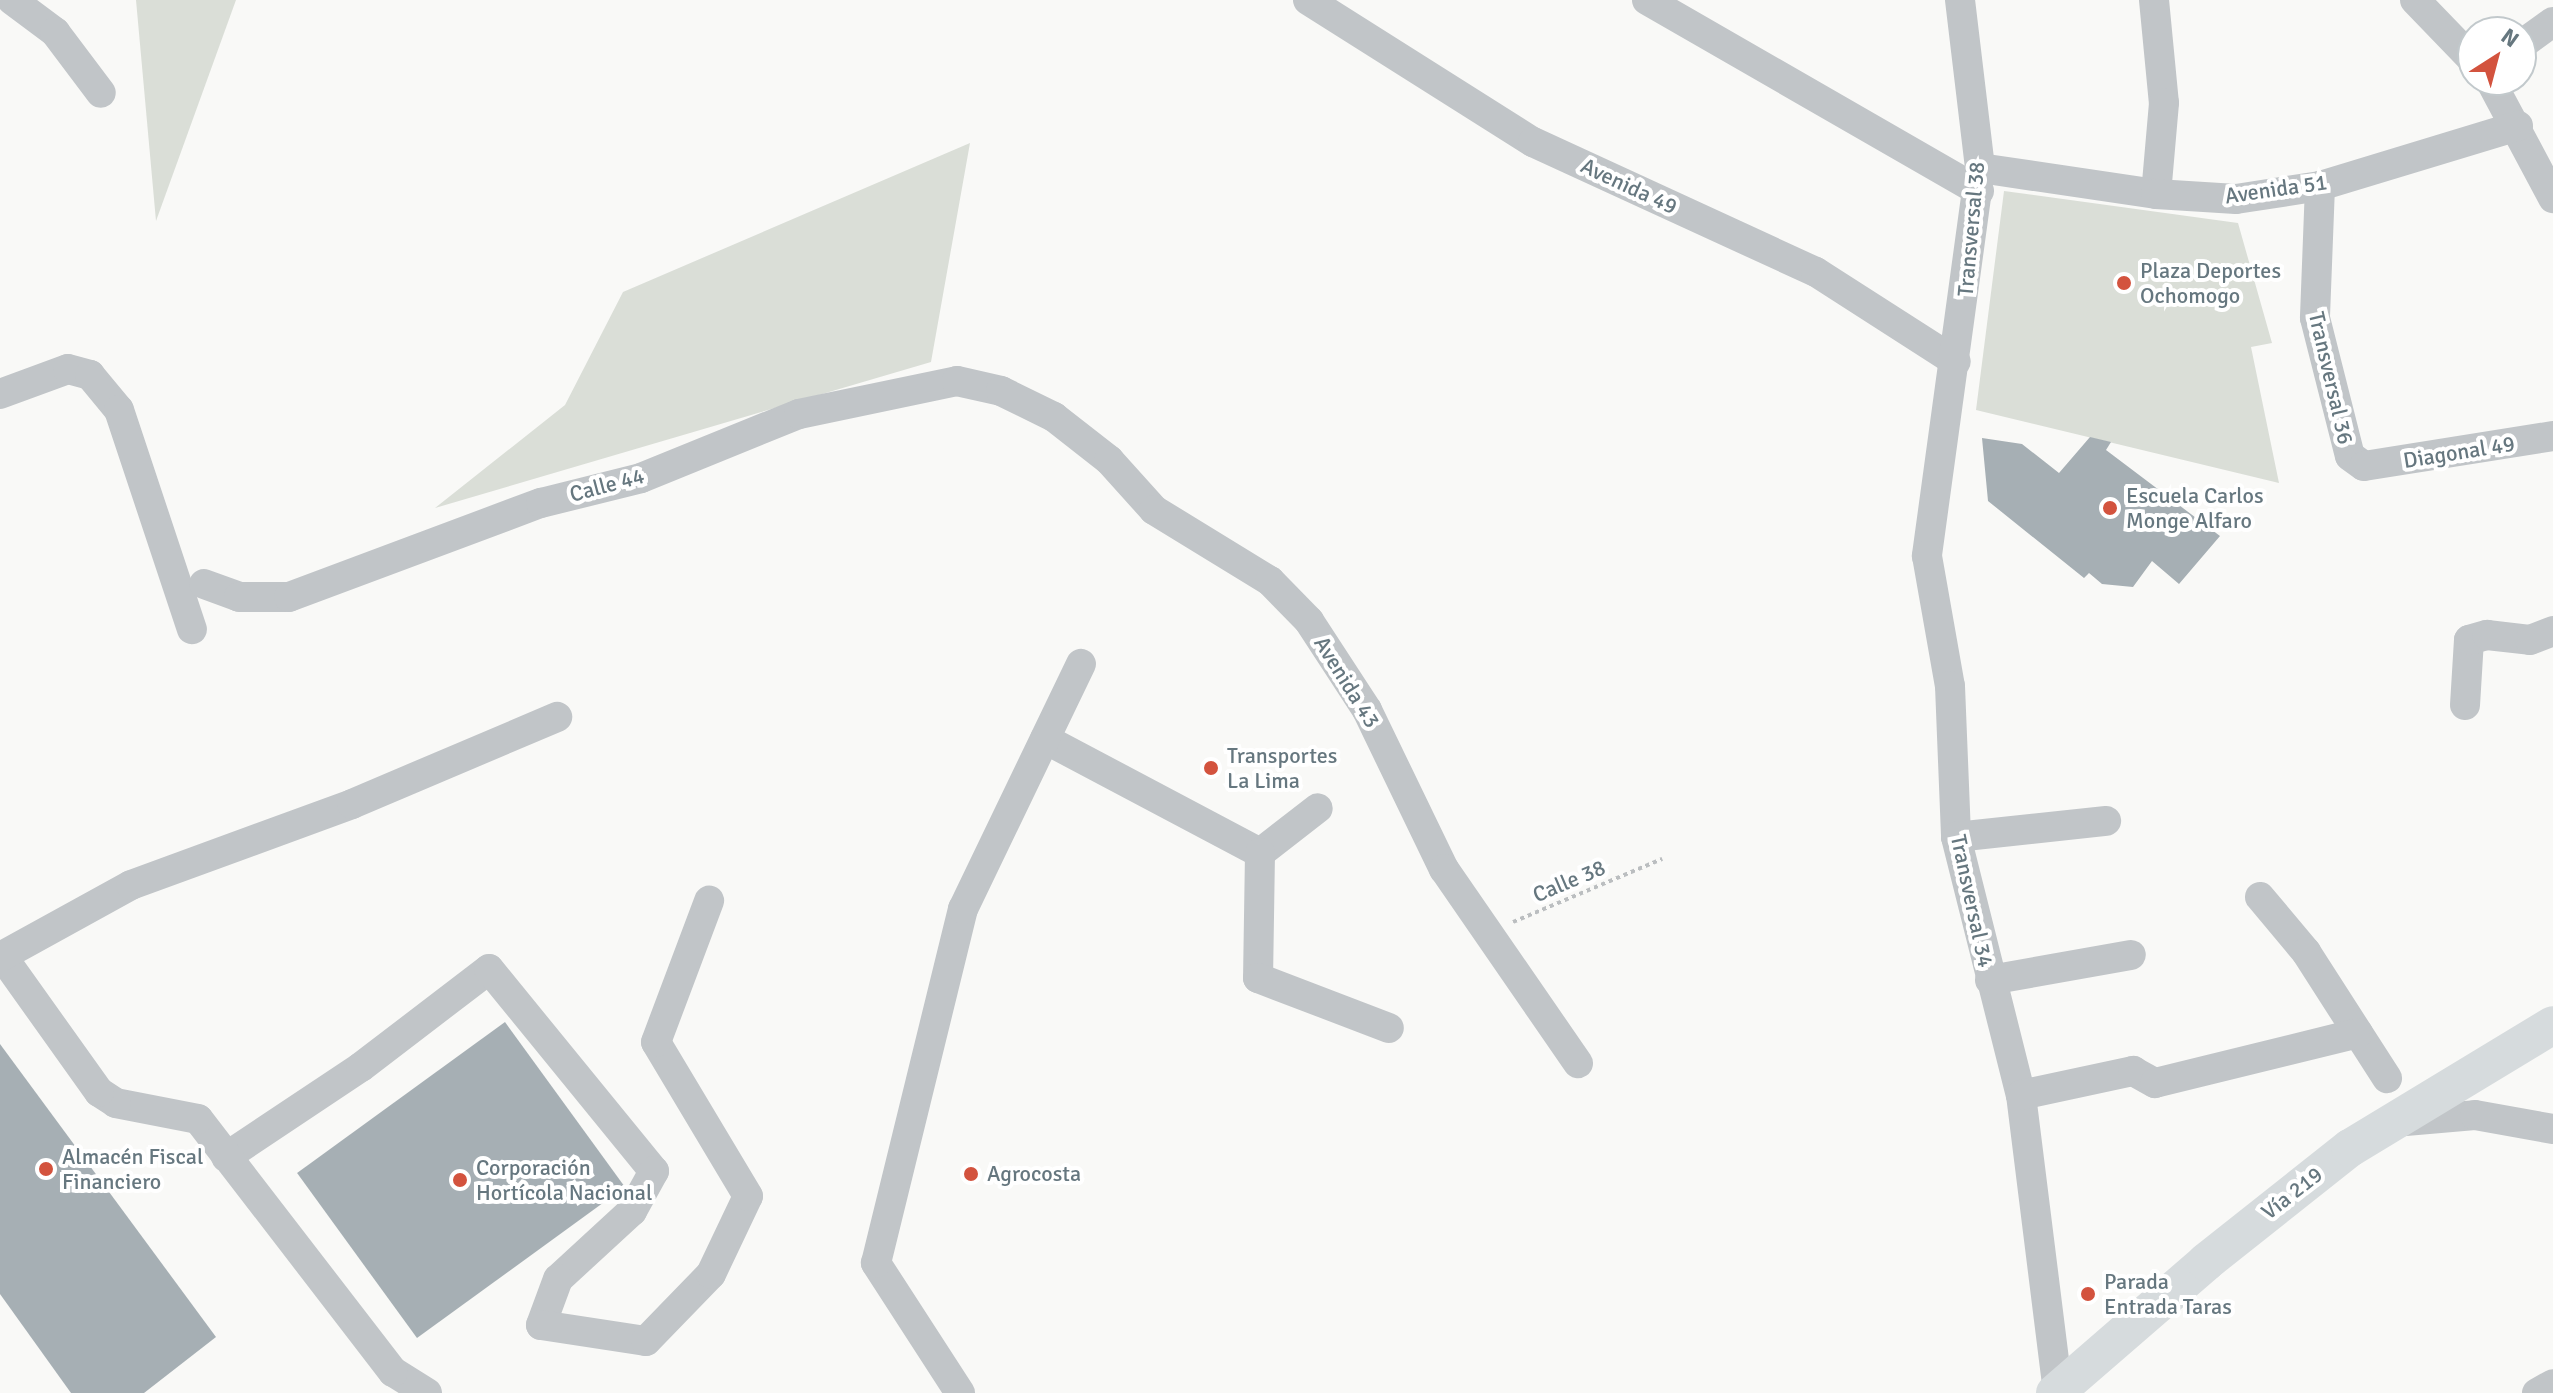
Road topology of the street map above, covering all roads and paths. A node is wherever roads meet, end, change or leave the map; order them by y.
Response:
1 (12, 0) edge
2 (1308, 0) edge
3 (1647, 0) edge
4 (1960, 0) edge
5 (2154, 0) edge
6 (2415, 0) edge
7 (2457, 43) edge
8 (101, 93) dead end
9 (2500, 96) edge
10 (2518, 126) junction
11 (1979, 179) junction
12 (2320, 186) junction
13 (2156, 194) junction
14 (2553, 198) edge
15 (1956, 362) junction
16 (0, 394) edge
17 (1013, 396) joint
18 (2553, 436) edge
19 (2364, 466) joint
20 (204, 584) dead end
21 (192, 629) dead end
22 (2553, 631) edge
23 (1081, 664) dead end
24 (2465, 705) dead end
25 (557, 717) dead end
26 (1045, 739) junction
27 (1318, 808) dead end
28 (2106, 821) dead end
29 (1956, 837) junction
30 (1260, 853) junction
31 (1662, 859) dead end
32 (2260, 897) dead end
33 (709, 901) dead end
34 (1489, 932) junction
35 (2131, 955) dead end
36 (1990, 980) junction
37 (2553, 1025) edge
38 (1389, 1028) dead end
39 (2358, 1033) junction
40 (1578, 1063) dead end
41 (2387, 1078) dead end
42 (2021, 1095) junction
43 (2394, 1122) junction
44 (2553, 1129) edge
45 (226, 1157) junction
46 (2065, 1383) edge
47 (2553, 1384) edge
48 (427, 1393) edge
49 (960, 1393) edge
50 (2537, 1393) edge

1 - 8 street
2 - 15 street, Avenida 49
3 - 11 street, Avenida 51
4 - 11 street, Transversal 38
5 - 13 street
6 - 7 street
9 - 10 street
10 - 12 street, Avenida 51
10 - 14 street
11 - 13 street, Avenida 51
11 - 15 street, Transversal 38
12 - 13 street, Avenida 51
12 - 19 street, Transversal 36
15 - 29 street, Transversal 34
16 - 21 street
17 - 20 street, Calle 44
17 - 34 street, Avenida 43
18 - 19 street, Diagonal 49
22 - 24 street
23 - 26 street
25 - 45 street
26 - 30 street
26 - 49 street
27 - 30 street
28 - 29 street
29 - 36 street, Transversal 34
30 - 38 street
31 - 34 path, Calle 38
32 - 39 street
33 - 45 street
34 - 40 street, Avenida 43
35 - 36 street
36 - 42 street, Transversal 34
37 - 43 main road, Vía 219
39 - 41 street
39 - 42 street
42 - 46 street, Transversal 34
43 - 44 street
43 - 46 main road, Vía 219
45 - 48 street
47 - 50 street

